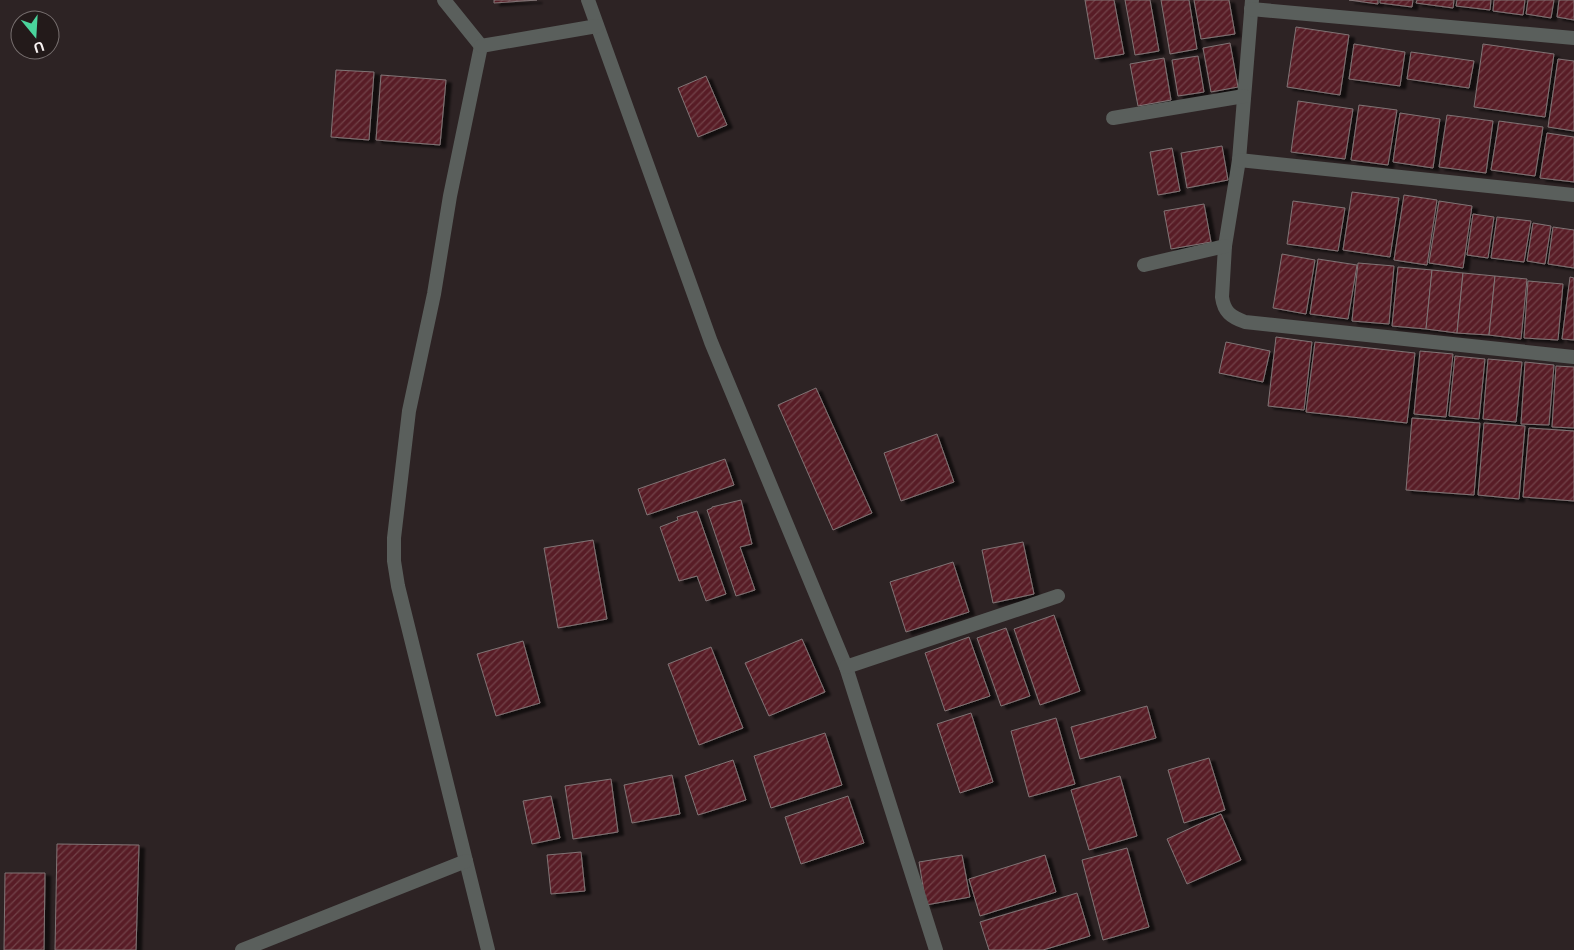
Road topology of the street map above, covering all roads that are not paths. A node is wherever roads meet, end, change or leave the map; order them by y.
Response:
1 (444, 0) edge
2 (588, 0) edge
3 (1251, 4) edge
4 (597, 26) junction
5 (1574, 38) edge
6 (481, 46) junction
7 (1244, 96) junction
8 (1113, 118) dead end
9 (1239, 160) junction
10 (1574, 195) edge
11 (1225, 246) junction
12 (1144, 266) dead end
13 (1574, 357) edge
14 (1058, 596) dead end
15 (846, 667) junction
16 (466, 861) junction
17 (242, 950) edge
18 (488, 950) edge
19 (936, 950) edge

1 - 6 street
2 - 4 street
3 - 5 street
3 - 7 street
4 - 6 street
4 - 15 street
6 - 16 street
7 - 8 street
7 - 9 street
9 - 10 street
9 - 11 street
11 - 12 street
11 - 13 street
14 - 15 street
15 - 19 street
16 - 17 street
16 - 18 street

